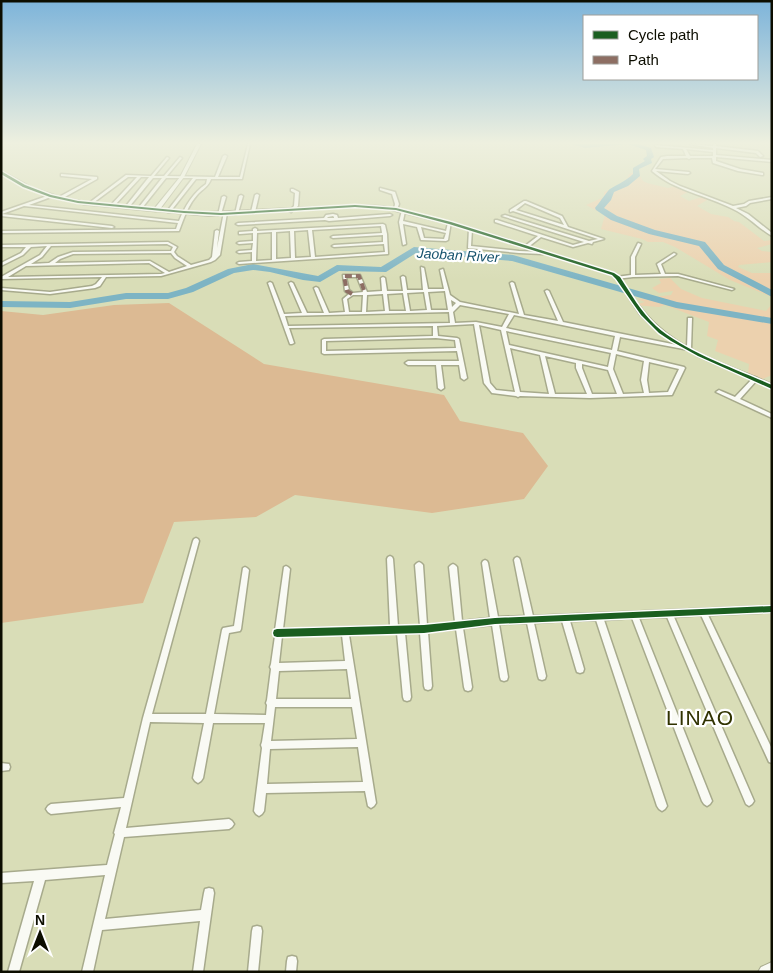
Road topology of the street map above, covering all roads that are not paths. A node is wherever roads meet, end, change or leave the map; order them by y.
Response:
1 (33, 189) edge
2 (75, 189) edge
3 (109, 189) edge
4 (128, 189) edge
5 (142, 189) edge
6 (156, 189) edge
7 (172, 189) edge
8 (186, 189) edge
9 (199, 189) edge
10 (383, 189) edge
11 (687, 189) edge
12 (292, 190) dead end
13 (257, 195) dead end
14 (50, 196) junction
15 (241, 196) dead end
16 (60, 198) junction
17 (224, 198) dead end
18 (772, 198) edge
19 (91, 203) junction
20 (23, 205) junction
21 (113, 205) junction
22 (127, 207) junction
23 (733, 207) junction
24 (140, 208) junction
25 (323, 208) junction
26 (332, 208) junction
27 (396, 209) junction
28 (156, 210) junction
29 (291, 210) junction
30 (513, 210) junction
31 (169, 211) junction
32 (403, 211) junction
33 (184, 212) junction
34 (253, 212) junction
35 (236, 213) junction
36 (1, 214) edge
37 (222, 214) junction
38 (390, 215) dead end
39 (504, 216) junction
40 (331, 218) junction
41 (180, 222) junction
42 (401, 222) junction
43 (255, 223) junction
44 (450, 223) junction
45 (238, 224) dead end
46 (419, 226) junction
47 (566, 226) junction
48 (331, 228) junction
49 (310, 229) junction
50 (470, 229) junction
51 (132, 230) junction
52 (292, 230) junction
53 (274, 231) junction
54 (1, 232) edge
55 (255, 232) junction
56 (448, 232) junction
57 (240, 233) dead end
58 (385, 234) junction
59 (772, 235) edge
60 (333, 236) junction
61 (540, 236) junction
62 (255, 242) junction
63 (591, 242) junction
64 (239, 243) dead end
65 (386, 243) junction
66 (404, 244) dead end
67 (639, 244) dead end
68 (30, 245) junction
69 (50, 245) junction
70 (1, 246) edge
71 (9, 246) junction
72 (334, 246) junction
73 (526, 247) junction
74 (255, 251) junction
75 (172, 252) junction
76 (239, 252) dead end
77 (1, 253) edge
78 (544, 253) junction
79 (674, 254) dead end
80 (336, 256) junction
81 (313, 257) junction
82 (293, 259) junction
83 (274, 260) junction
84 (254, 261) junction
85 (239, 263) dead end
86 (51, 264) junction
87 (1, 265) edge
88 (26, 265) junction
89 (190, 266) junction
90 (422, 268) dead end
91 (442, 270) dead end
92 (168, 273) junction
93 (663, 275) junction
94 (104, 276) junction
95 (633, 276) junction
96 (403, 277) dead end
97 (1, 278) edge
98 (383, 278) dead end
99 (618, 278) junction
100 (270, 283) dead end
101 (291, 283) dead end
102 (512, 283) dead end
103 (316, 288) dead end
104 (1, 289) edge
105 (732, 289) dead end
106 (406, 291) junction
107 (426, 291) junction
108 (547, 291) dead end
109 (384, 292) junction
110 (365, 293) junction
111 (447, 293) junction
112 (352, 294) junction
113 (459, 303) junction
114 (429, 311) junction
115 (451, 311) junction
116 (387, 312) junction
117 (408, 312) junction
118 (347, 313) junction
119 (364, 313) junction
120 (305, 314) junction
121 (327, 314) junction
122 (512, 314) junction
123 (282, 315) junction
124 (522, 316) junction
125 (690, 319) dead end
126 (476, 323) junction
127 (435, 324) junction
128 (453, 324) junction
129 (561, 324) junction
130 (287, 328) junction
131 (504, 329) junction
132 (618, 335) junction
133 (436, 337) junction
134 (292, 343) dead end
135 (508, 346) junction
136 (458, 349) junction
137 (689, 349) junction
138 (614, 352) junction
139 (542, 354) junction
140 (647, 359) junction
141 (579, 362) junction
142 (438, 363) junction
143 (461, 363) junction
144 (408, 364) dead end
145 (610, 369) junction
146 (464, 378) dead end
147 (755, 379) junction
148 (772, 387) edge
149 (441, 388) dead end
150 (719, 392) dead end
151 (518, 394) junction
152 (552, 394) junction
153 (620, 394) junction
154 (647, 394) junction
155 (590, 396) junction
156 (737, 399) junction
157 (772, 416) edge
158 (196, 541) dead end
159 (390, 559) dead end
160 (517, 560) dead end
161 (485, 563) dead end
162 (419, 565) dead end
163 (453, 567) dead end
164 (286, 569) dead end
165 (245, 570) dead end
166 (771, 611) edge
167 (702, 612) junction
168 (669, 614) junction
169 (634, 615) junction
170 (599, 617) junction
171 (565, 618) junction
172 (530, 620) junction
173 (495, 621) junction
174 (459, 626) junction
175 (424, 629) junction
176 (397, 630) junction
177 (277, 632) junction
178 (344, 632) junction
179 (349, 665) junction
180 (274, 667) junction
181 (580, 669) dead end
182 (542, 676) dead end
183 (504, 677) dead end
184 (428, 686) dead end
185 (468, 688) dead end
186 (407, 698) dead end
187 (270, 703) junction
188 (355, 703) junction
189 (210, 717) junction
190 (147, 718) junction
191 (268, 719) junction
192 (361, 742) junction
193 (265, 745) junction
194 (772, 759) edge
195 (198, 778) dead end
196 (368, 786) junction
197 (261, 790) junction
198 (707, 801) dead end
199 (749, 801) dead end
200 (127, 802) junction
201 (371, 803) dead end
202 (662, 806) dead end
203 (51, 809) dead end
204 (259, 811) dead end
205 (229, 824) dead end
206 (119, 833) junction
207 (110, 870) junction
208 (40, 874) junction
209 (1, 878) edge
210 (208, 893) dead end
211 (206, 915) junction
212 (98, 924) junction
213 (257, 931) dead end
214 (772, 970) edge
215 (13, 972) edge
216 (87, 972) edge
217 (198, 972) edge
218 (253, 972) edge
219 (766, 972) edge

1 - 14 street
2 - 16 street
3 - 19 street
4 - 21 street
5 - 22 street
6 - 24 street
7 - 28 street
8 - 31 street
9 - 33 street
10 - 27 street
11 - 23 street
12 - 29 street
13 - 34 street
14 - 16 street
14 - 20 street
15 - 35 street
16 - 19 street
17 - 37 street
18 - 23 street
19 - 21 street
20 - 36 street
20 - 41 street
21 - 22 street
22 - 24 street
23 - 59 street
24 - 28 street
25 - 26 street
25 - 29 street
25 - 40 street
26 - 27 street
26 - 40 street
27 - 32 street
28 - 31 street
29 - 34 street
30 - 39 street
30 - 47 street
30 - 47 street
31 - 33 street
32 - 42 street
32 - 44 street
33 - 37 street
33 - 41 street
34 - 35 street
35 - 37 street
36 - 51 street
37 - 89 street
38 - 40 street
39 - 61 street
39 - 63 street
40 - 43 street
40 - 48 street
41 - 51 street
42 - 46 street
42 - 66 street
43 - 45 street
43 - 55 street
44 - 50 street
44 - 56 street
46 - 56 street
46 - 56 street
47 - 63 street
48 - 49 street
48 - 58 street
48 - 60 street
49 - 52 street
49 - 81 street
50 - 73 street
50 - 78 street
51 - 54 street
52 - 53 street
52 - 82 street
53 - 55 street
53 - 83 street
55 - 57 street
55 - 62 street
58 - 60 street
58 - 65 street
60 - 72 street
61 - 63 street
61 - 73 street
62 - 64 street
62 - 74 street
65 - 72 street
65 - 80 street
67 - 95 street
68 - 69 street
68 - 71 street
68 - 87 street
69 - 75 street
69 - 88 street
70 - 71 street
71 - 77 street
72 - 80 street
73 - 78 street
74 - 76 street
74 - 84 street
75 - 86 street
75 - 89 street
78 - 99 street
79 - 93 street
80 - 81 street
81 - 82 street
82 - 83 street
83 - 84 street
84 - 85 street
86 - 88 street
86 - 92 street
88 - 97 street
89 - 92 street
90 - 107 street
91 - 111 street
92 - 94 street
93 - 95 street
93 - 105 street
94 - 97 street
94 - 104 street
95 - 99 street
96 - 106 street
98 - 109 street
99 - 137 street
100 - 123 street
101 - 120 street
102 - 124 street
103 - 121 street
106 - 107 street
106 - 109 street
106 - 117 street
107 - 111 street
107 - 114 street
108 - 129 street
109 - 110 street
109 - 116 street
110 - 112 street
110 - 112 street
110 - 119 street
111 - 113 street
111 - 115 street
112 - 118 street
113 - 115 street
113 - 122 street
114 - 115 street
114 - 117 street
115 - 128 street
116 - 117 street
116 - 119 street
118 - 119 street
118 - 121 street
120 - 121 street
120 - 123 street
122 - 124 street
122 - 131 street
123 - 130 street
124 - 129 street
125 - 137 street
126 - 128 street
126 - 131 street
126 - 151 street
127 - 128 street
127 - 130 street
127 - 133 street
129 - 132 street
130 - 134 street
131 - 135 street
131 - 138 street
132 - 137 street
132 - 138 street
133 - 136 street
133 - 136 street
135 - 139 street
135 - 151 street
136 - 143 street
137 - 147 street
138 - 140 street
138 - 145 street
139 - 141 street
139 - 152 street
140 - 154 street
140 - 154 street
141 - 145 street
141 - 155 street
142 - 143 street
142 - 144 street
142 - 149 street
143 - 146 street
145 - 153 street
147 - 148 street
147 - 156 street
150 - 156 street
151 - 152 street
152 - 155 street
153 - 154 street
153 - 155 street
156 - 157 street
158 - 190 street
159 - 176 street
160 - 172 street
161 - 173 street
162 - 175 street
163 - 174 street
164 - 177 street
165 - 189 street
166 - 167 street
167 - 168 street
167 - 194 street
168 - 169 street
168 - 199 street
169 - 170 street
169 - 198 street
170 - 171 street
170 - 202 street
171 - 172 street
171 - 181 street
172 - 173 street
172 - 182 street
173 - 174 street
173 - 183 street
174 - 175 street
174 - 185 street
175 - 176 street
175 - 184 street
176 - 178 street
176 - 186 street
177 - 178 street
177 - 180 street
178 - 179 street
179 - 180 street
179 - 188 street
180 - 187 street
187 - 188 street
187 - 191 street
188 - 192 street
189 - 190 street
189 - 191 street
189 - 195 street
190 - 200 street
191 - 193 street
192 - 193 street
192 - 196 street
193 - 197 street
196 - 197 street
196 - 201 street
197 - 204 street
200 - 203 street
200 - 206 street
205 - 206 street
206 - 207 street
207 - 208 street
207 - 212 street
208 - 209 street
208 - 215 street
210 - 211 street
211 - 212 street
211 - 217 street
212 - 216 street
213 - 218 street
214 - 219 street

